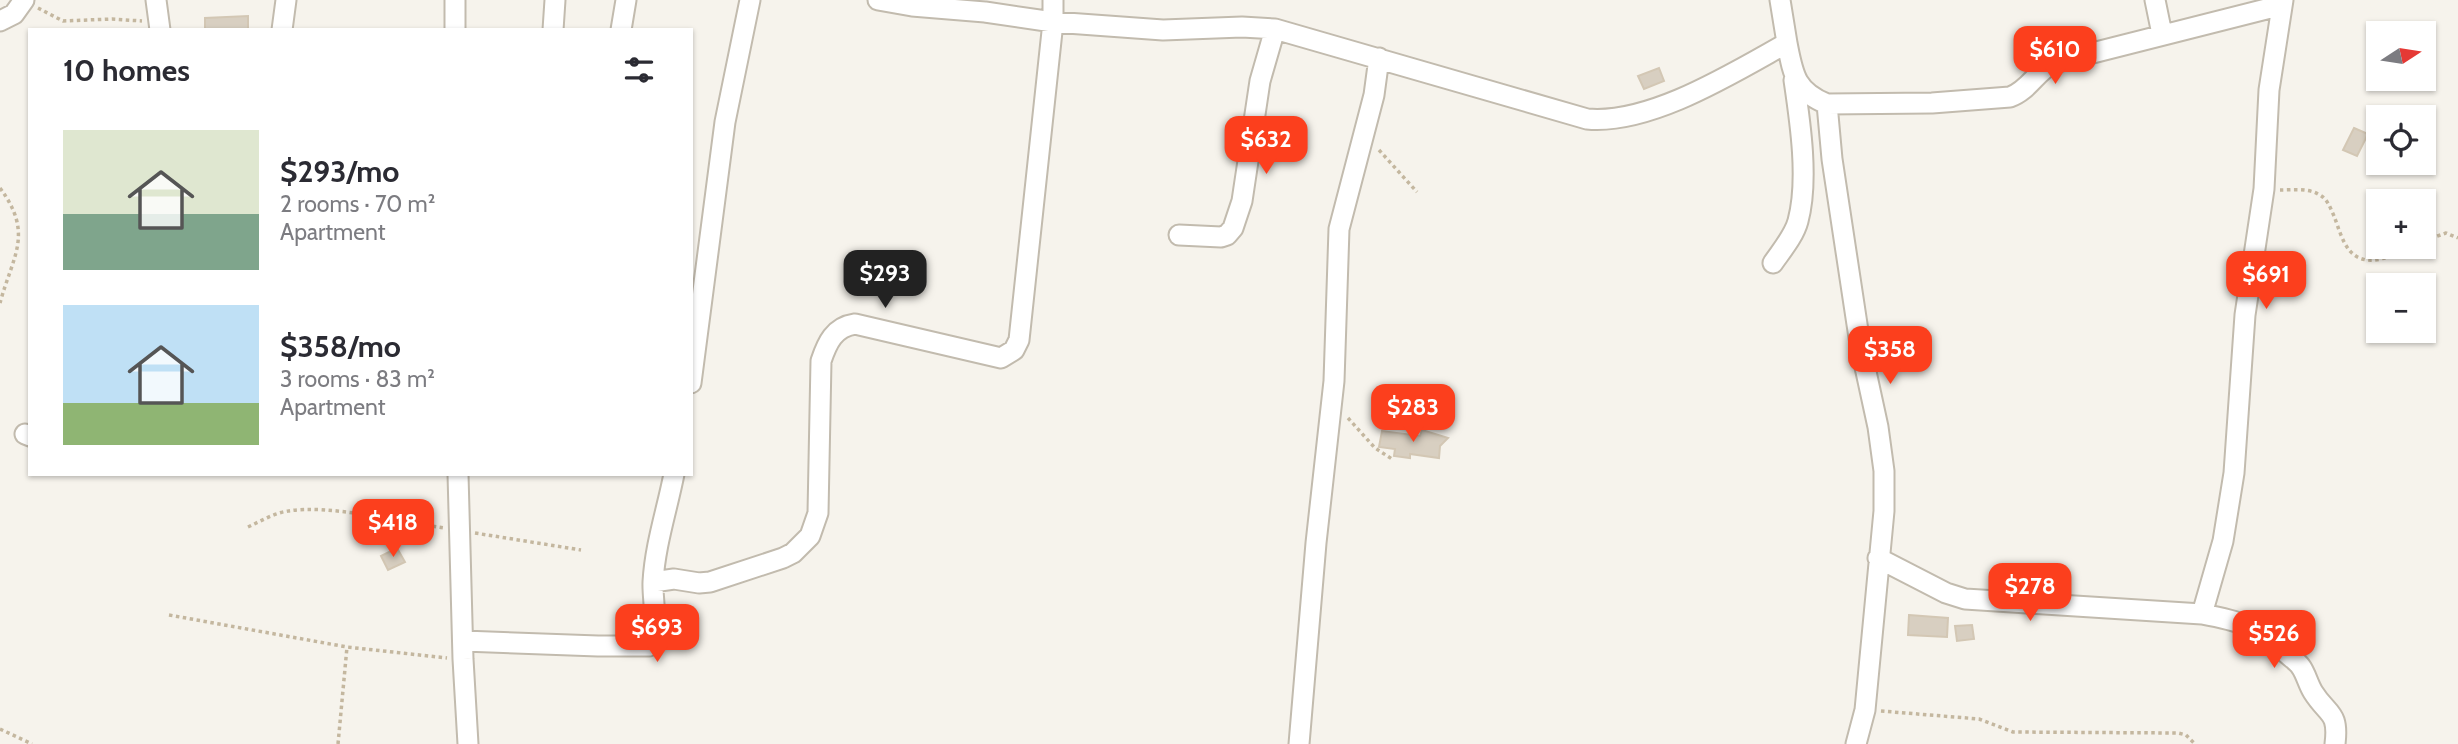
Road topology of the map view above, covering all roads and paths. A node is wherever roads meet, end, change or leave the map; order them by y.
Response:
1 (24, 0) edge
2 (156, 0) edge
3 (286, 0) edge
4 (455, 0) edge
5 (555, 0) edge
6 (626, 0) edge
7 (750, 0) edge
8 (878, 0) edge
9 (1053, 0) edge
10 (1780, 0) edge
11 (2155, 0) edge
12 (2282, 2) edge
13 (0, 21) edge
14 (1053, 22) junction
15 (160, 26) edge
16 (282, 28) edge
17 (455, 28) edge
18 (553, 28) edge
19 (621, 28) edge
20 (1275, 29) junction
21 (2162, 34) junction
22 (1787, 43) junction
23 (1379, 58) junction
24 (1794, 75) junction
25 (1827, 104) junction
26 (1363, 132) junction
27 (0, 188) edge
28 (2263, 189) junction
29 (1417, 192) dead end
30 (1179, 235) dead end
31 (2436, 237) edge
32 (2458, 239) edge
33 (2366, 259) edge
34 (1773, 263) dead end
35 (0, 303) edge
36 (693, 368) edge
37 (1332, 398) junction
38 (1392, 459) dead end
39 (458, 476) edge
40 (674, 476) edge
41 (248, 527) dead end
42 (458, 531) junction
43 (581, 550) dead end
44 (1878, 558) junction
45 (653, 582) junction
46 (2202, 614) junction
47 (169, 615) dead end
48 (347, 648) junction
49 (463, 650) junction
50 (1865, 710) junction
51 (0, 729) edge
52 (32, 744) edge
53 (338, 744) edge
54 (468, 744) edge
55 (1298, 744) edge
56 (1856, 744) edge
57 (2195, 744) edge
58 (2335, 744) edge

1 - 13 street
1 - 15 path
2 - 15 street
3 - 16 street
4 - 17 street
5 - 18 street
6 - 19 street
7 - 36 street
8 - 14 street
9 - 14 street
10 - 22 street
11 - 21 street
12 - 21 street
12 - 28 street
14 - 20 street
14 - 45 street
20 - 23 street
20 - 30 street
21 - 25 street
22 - 23 street
22 - 24 street
23 - 26 street
24 - 25 street
24 - 34 street
25 - 44 street
26 - 29 path
26 - 37 street
27 - 35 path
28 - 33 path
28 - 46 street
31 - 32 path
37 - 38 path
37 - 55 street
39 - 42 street
40 - 45 street
41 - 42 path
42 - 43 path
42 - 49 street
44 - 46 street
44 - 50 street
45 - 49 street
46 - 58 street
47 - 48 path
48 - 49 path
48 - 53 path
49 - 54 street
50 - 56 street
50 - 57 path
51 - 52 path

